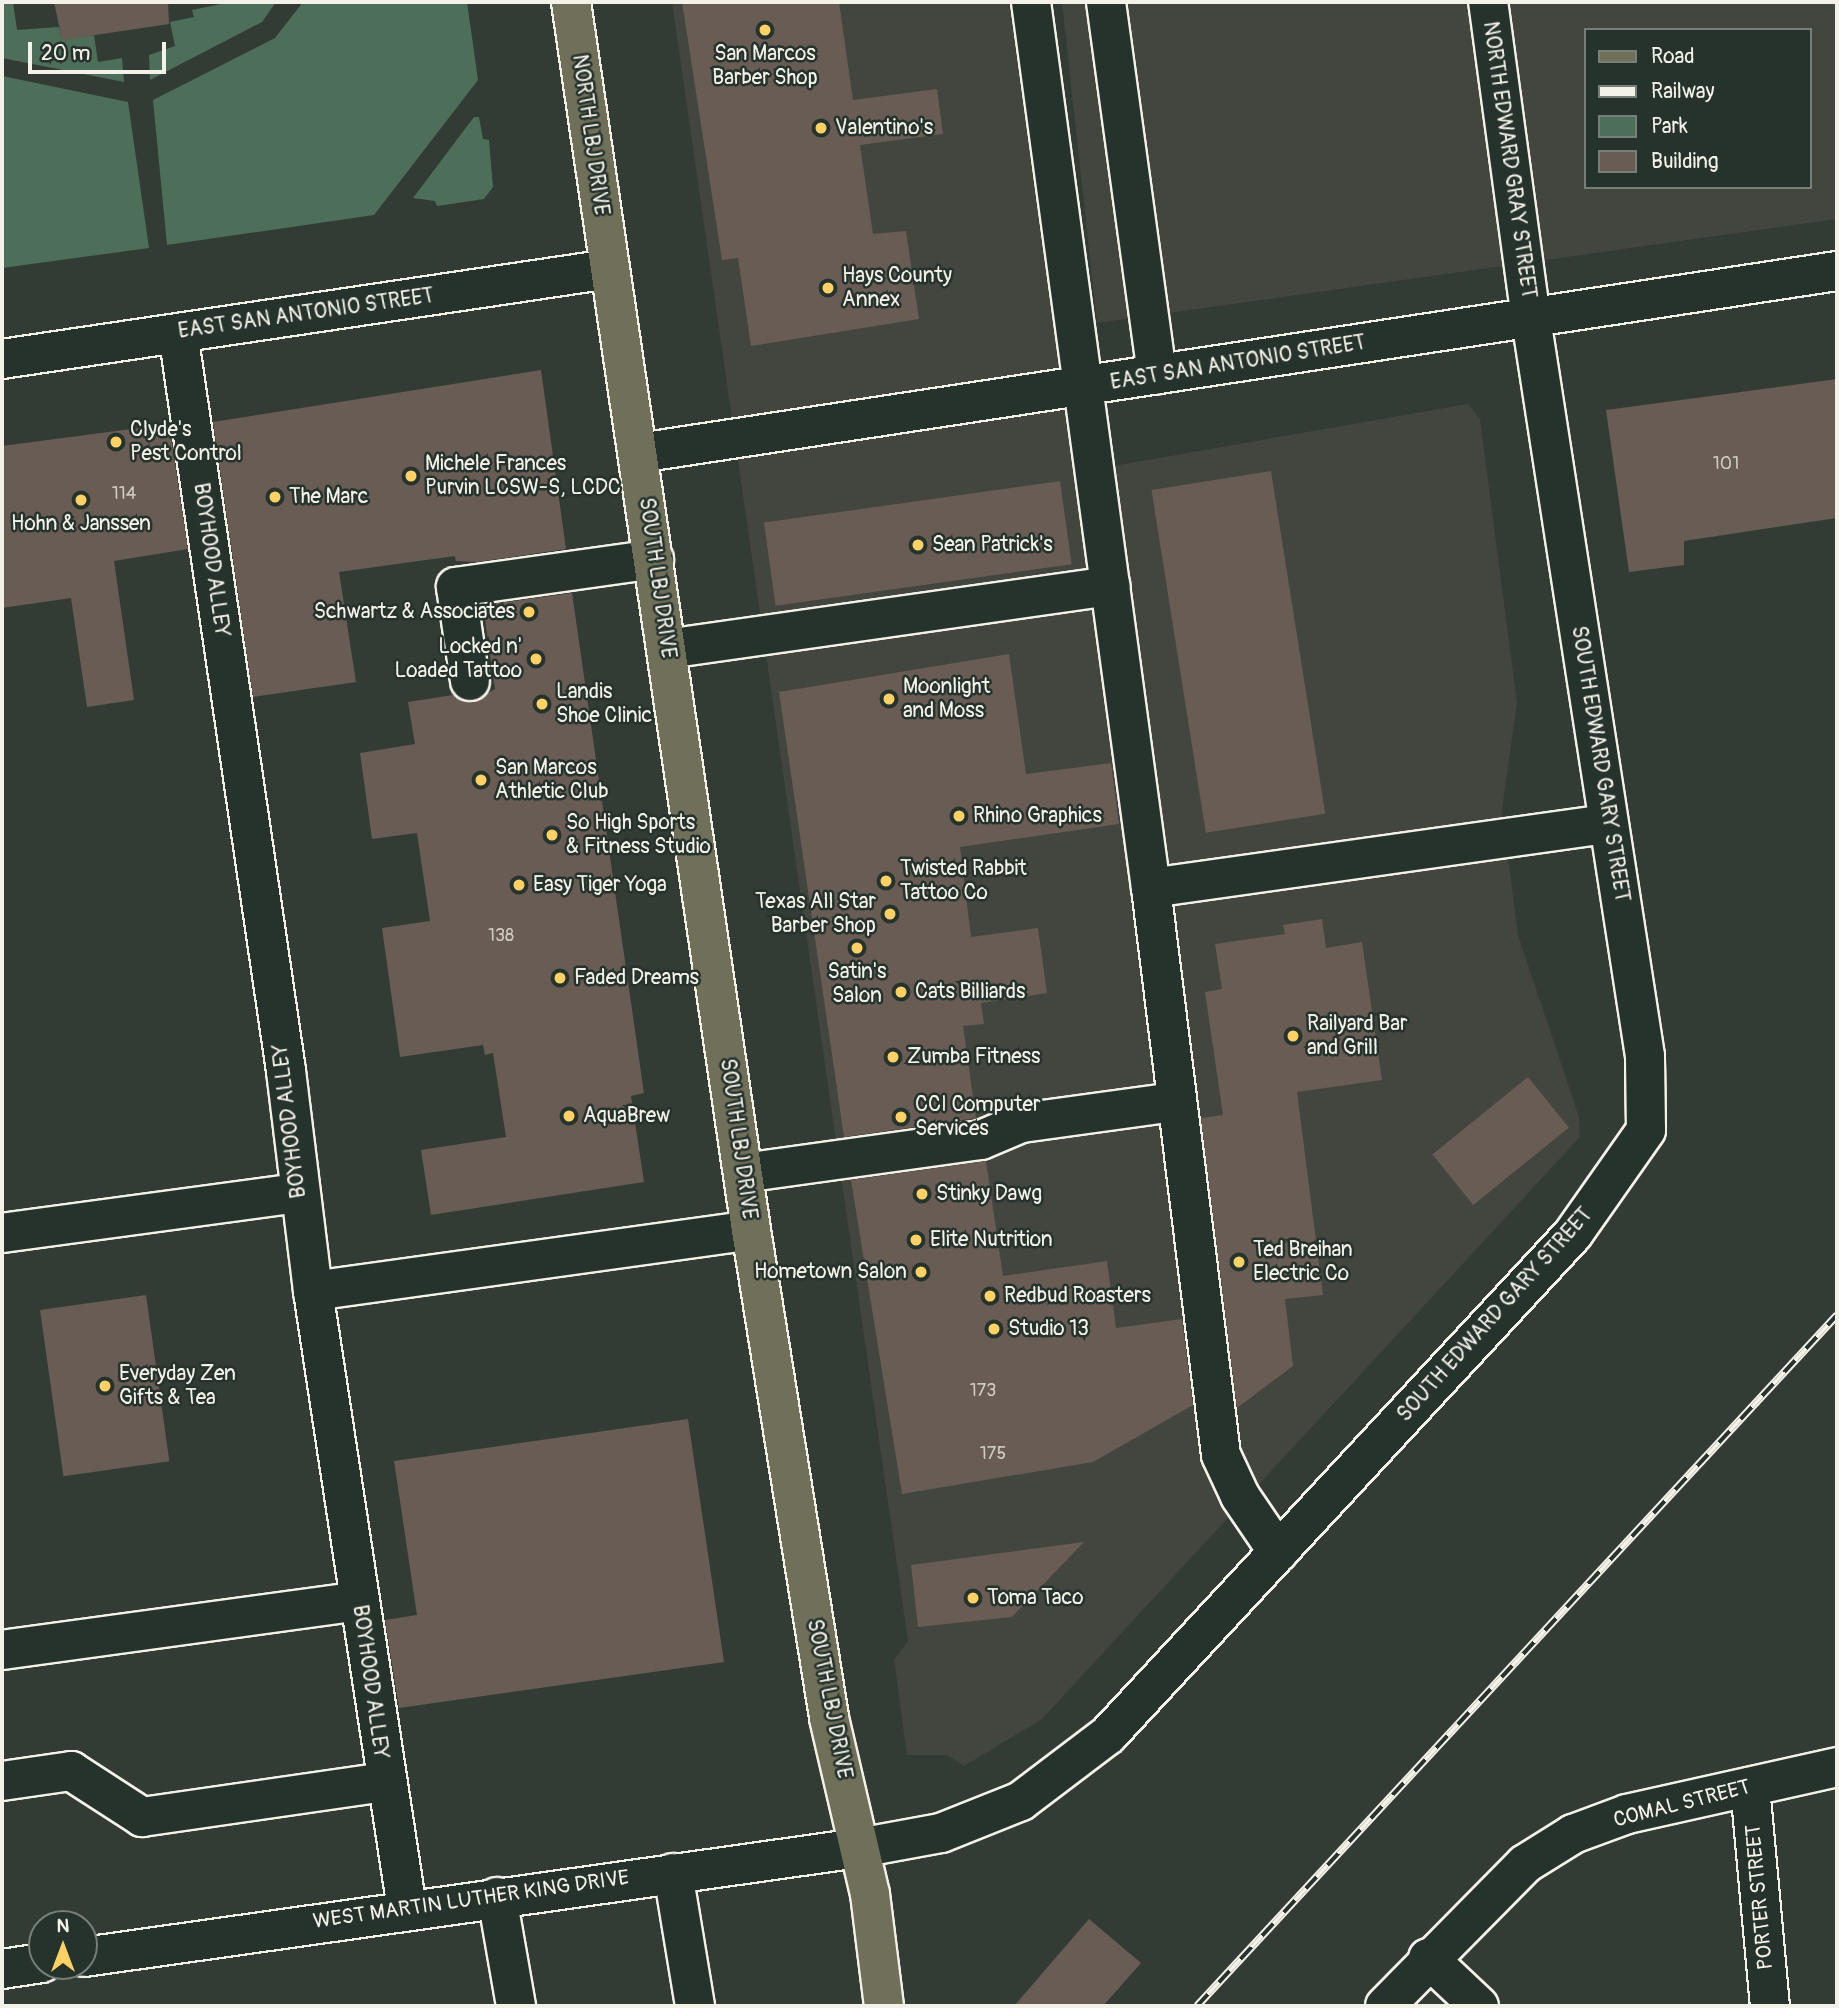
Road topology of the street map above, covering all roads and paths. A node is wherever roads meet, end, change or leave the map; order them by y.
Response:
1 (571, 2) edge
2 (1031, 2) edge
3 (1106, 2) edge
4 (1488, 2) edge
5 (610, 269) junction
6 (1837, 271) edge
7 (1531, 319) junction
8 (178, 332) junction
9 (2, 359) edge
10 (1157, 375) junction
11 (1083, 387) junction
12 (639, 453) junction
13 (654, 559) junction
14 (1111, 586) junction
15 (667, 649) junction
16 (470, 681) dead end
17 (1609, 824) junction
18 (1151, 888) junction
19 (1174, 1102) junction
20 (743, 1173) junction
21 (298, 1193) junction
22 (751, 1230) junction
23 (2, 1233) edge
24 (313, 1291) junction
25 (1278, 1552) junction
26 (358, 1601) junction
27 (2, 1650) edge
28 (1837, 1768) edge
29 (2, 1781) edge
30 (384, 1782) junction
31 (1749, 1787) junction
32 (859, 1848) junction
33 (673, 1873) junction
34 (497, 1897) junction
35 (407, 1909) junction
36 (98, 1954) edge
37 (1428, 1958) junction
38 (28, 1965) edge
39 (2, 1969) edge
40 (516, 2006) edge
41 (695, 2006) edge
42 (884, 2006) edge
43 (1385, 2006) edge
44 (1479, 2006) edge
45 (1770, 2006) edge

1 - 5 main road, NORTH LBJ DRIVE
2 - 11 street
3 - 10 street
4 - 7 street, NORTH EDWARD GRAY STREET
5 - 8 street, EAST SAN ANTONIO STREET
5 - 12 main road, SOUTH LBJ DRIVE
6 - 7 street, EAST SAN ANTONIO STREET
7 - 10 street, EAST SAN ANTONIO STREET
7 - 17 street, SOUTH EDWARD GARY STREET
8 - 9 street, EAST SAN ANTONIO STREET
8 - 21 street, BOYHOOD ALLEY
10 - 11 street, EAST SAN ANTONIO STREET
11 - 12 street, EAST SAN ANTONIO STREET
11 - 14 street
12 - 13 main road, SOUTH LBJ DRIVE
13 - 15 main road, SOUTH LBJ DRIVE
13 - 16 street
14 - 15 street
14 - 18 street
15 - 20 main road, SOUTH LBJ DRIVE
17 - 18 street
17 - 25 street, SOUTH EDWARD GARY STREET
18 - 19 street
19 - 20 street
19 - 25 street
20 - 22 main road, SOUTH LBJ DRIVE
21 - 23 street
21 - 24 street, BOYHOOD ALLEY
22 - 24 street
22 - 32 main road, SOUTH LBJ DRIVE
24 - 26 street, BOYHOOD ALLEY
25 - 32 street, SOUTH EDWARD GARY STREET
26 - 27 street
26 - 30 street, BOYHOOD ALLEY
28 - 31 street, COMAL STREET
29 - 30 street
30 - 35 street, BOYHOOD ALLEY
31 - 37 street, COMAL STREET
31 - 45 street, PORTER STREET
32 - 33 street, WEST MARTIN LUTHER KING DRIVE
32 - 42 main road, SOUTH LBJ DRIVE
33 - 34 street, WEST MARTIN LUTHER KING DRIVE
33 - 41 street
34 - 35 street, WEST MARTIN LUTHER KING DRIVE
34 - 40 street
35 - 36 street, WEST MARTIN LUTHER KING DRIVE
37 - 43 street, COMAL STREET
37 - 44 street
38 - 39 street

